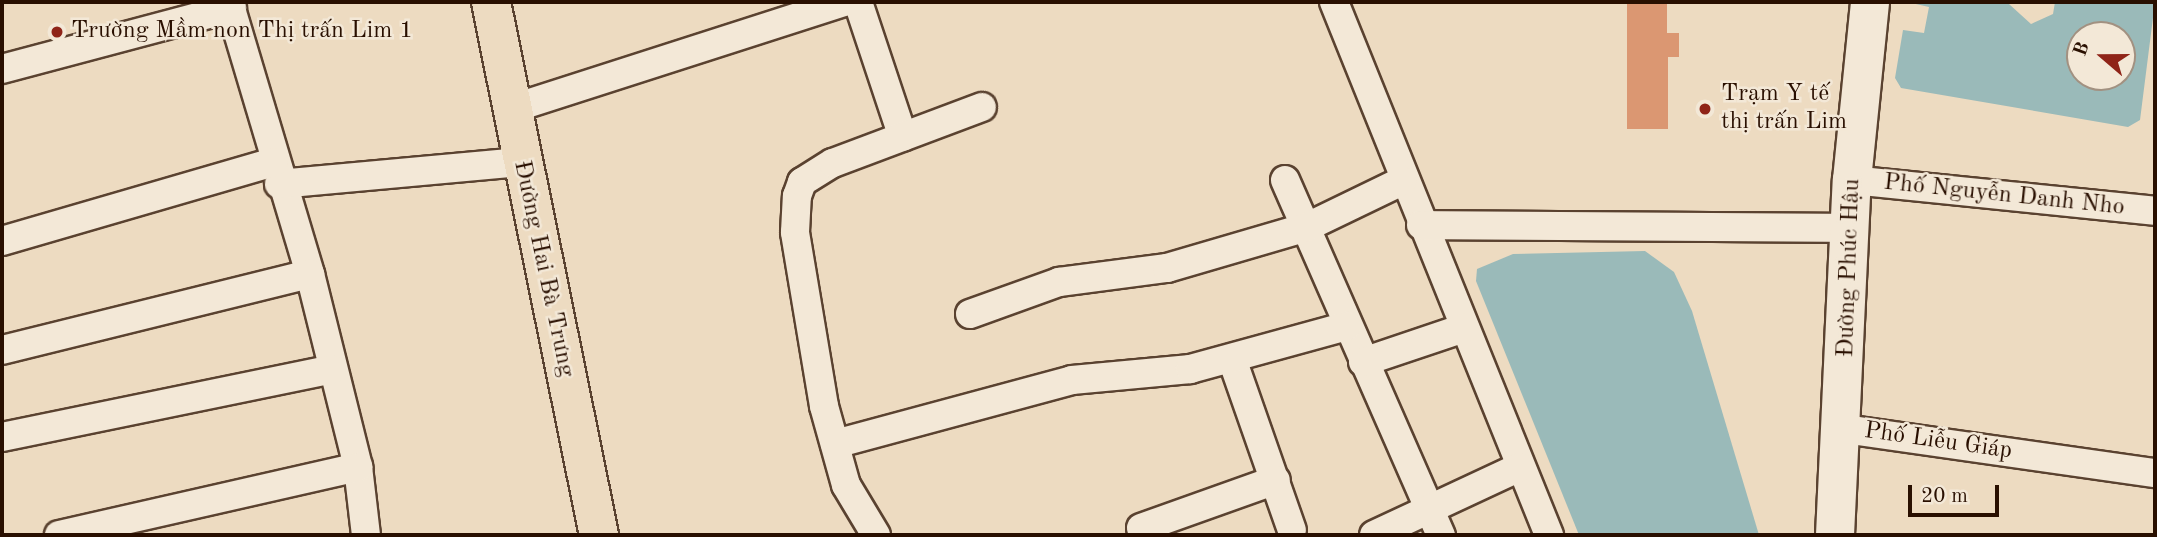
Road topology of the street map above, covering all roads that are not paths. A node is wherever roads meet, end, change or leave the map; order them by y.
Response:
1 (491, 2) edge
2 (844, 2) edge
3 (858, 2) edge
4 (1334, 2) edge
5 (1870, 2) edge
6 (230, 5) edge
7 (2, 69) edge
8 (982, 107) dead end
9 (511, 109) junction
10 (903, 137) junction
11 (520, 162) junction
12 (276, 173) junction
13 (1285, 180) dead end
14 (1852, 180) junction
15 (1402, 181) junction
16 (2155, 211) edge
17 (1421, 225) junction
18 (1307, 228) junction
19 (1850, 228) junction
20 (2, 241) edge
21 (310, 274) junction
22 (970, 314) dead end
23 (1348, 326) junction
24 (1464, 328) junction
25 (2, 350) edge
26 (1231, 359) junction
27 (1363, 362) junction
28 (332, 369) junction
29 (1844, 429) junction
30 (2, 437) edge
31 (835, 444) junction
32 (358, 467) junction
33 (1520, 467) junction
34 (2155, 473) edge
35 (1276, 480) junction
36 (1430, 507) junction
37 (1141, 528) dead end
38 (1292, 530) dead end
39 (59, 535) edge
40 (366, 535) edge
41 (599, 535) edge
42 (876, 535) edge
43 (1374, 535) edge
44 (1441, 535) edge
45 (1549, 535) edge
46 (1835, 535) edge

1 - 9 main road, Đường Hai Bà Trưng
2 - 9 street
3 - 10 street
4 - 15 street
5 - 14 street, Đường Phúc Hậu
6 - 7 street
6 - 12 street
8 - 10 street
9 - 11 main road, Đường Hai Bà Trưng
10 - 31 street
11 - 12 street
11 - 41 main road, Đường Hai Bà Trưng
12 - 20 street
12 - 21 street
13 - 18 street
14 - 16 street, Phố Nguyễn Danh Nho
14 - 19 street, Đường Phúc Hậu
15 - 17 street
15 - 18 street
17 - 19 street
17 - 24 street
18 - 22 street
18 - 23 street
19 - 29 street, Đường Phúc Hậu
21 - 25 street
21 - 28 street
23 - 26 street
23 - 27 street
24 - 27 street
24 - 33 street
26 - 31 street
26 - 35 street
27 - 36 street
28 - 30 street
28 - 32 street
29 - 34 street, Phố Liễu Giáp
29 - 46 street, Đường Phúc Hậu
31 - 42 street
32 - 39 street
32 - 40 street
33 - 36 street
33 - 45 street
35 - 37 street
35 - 38 street
36 - 43 street
36 - 44 street

